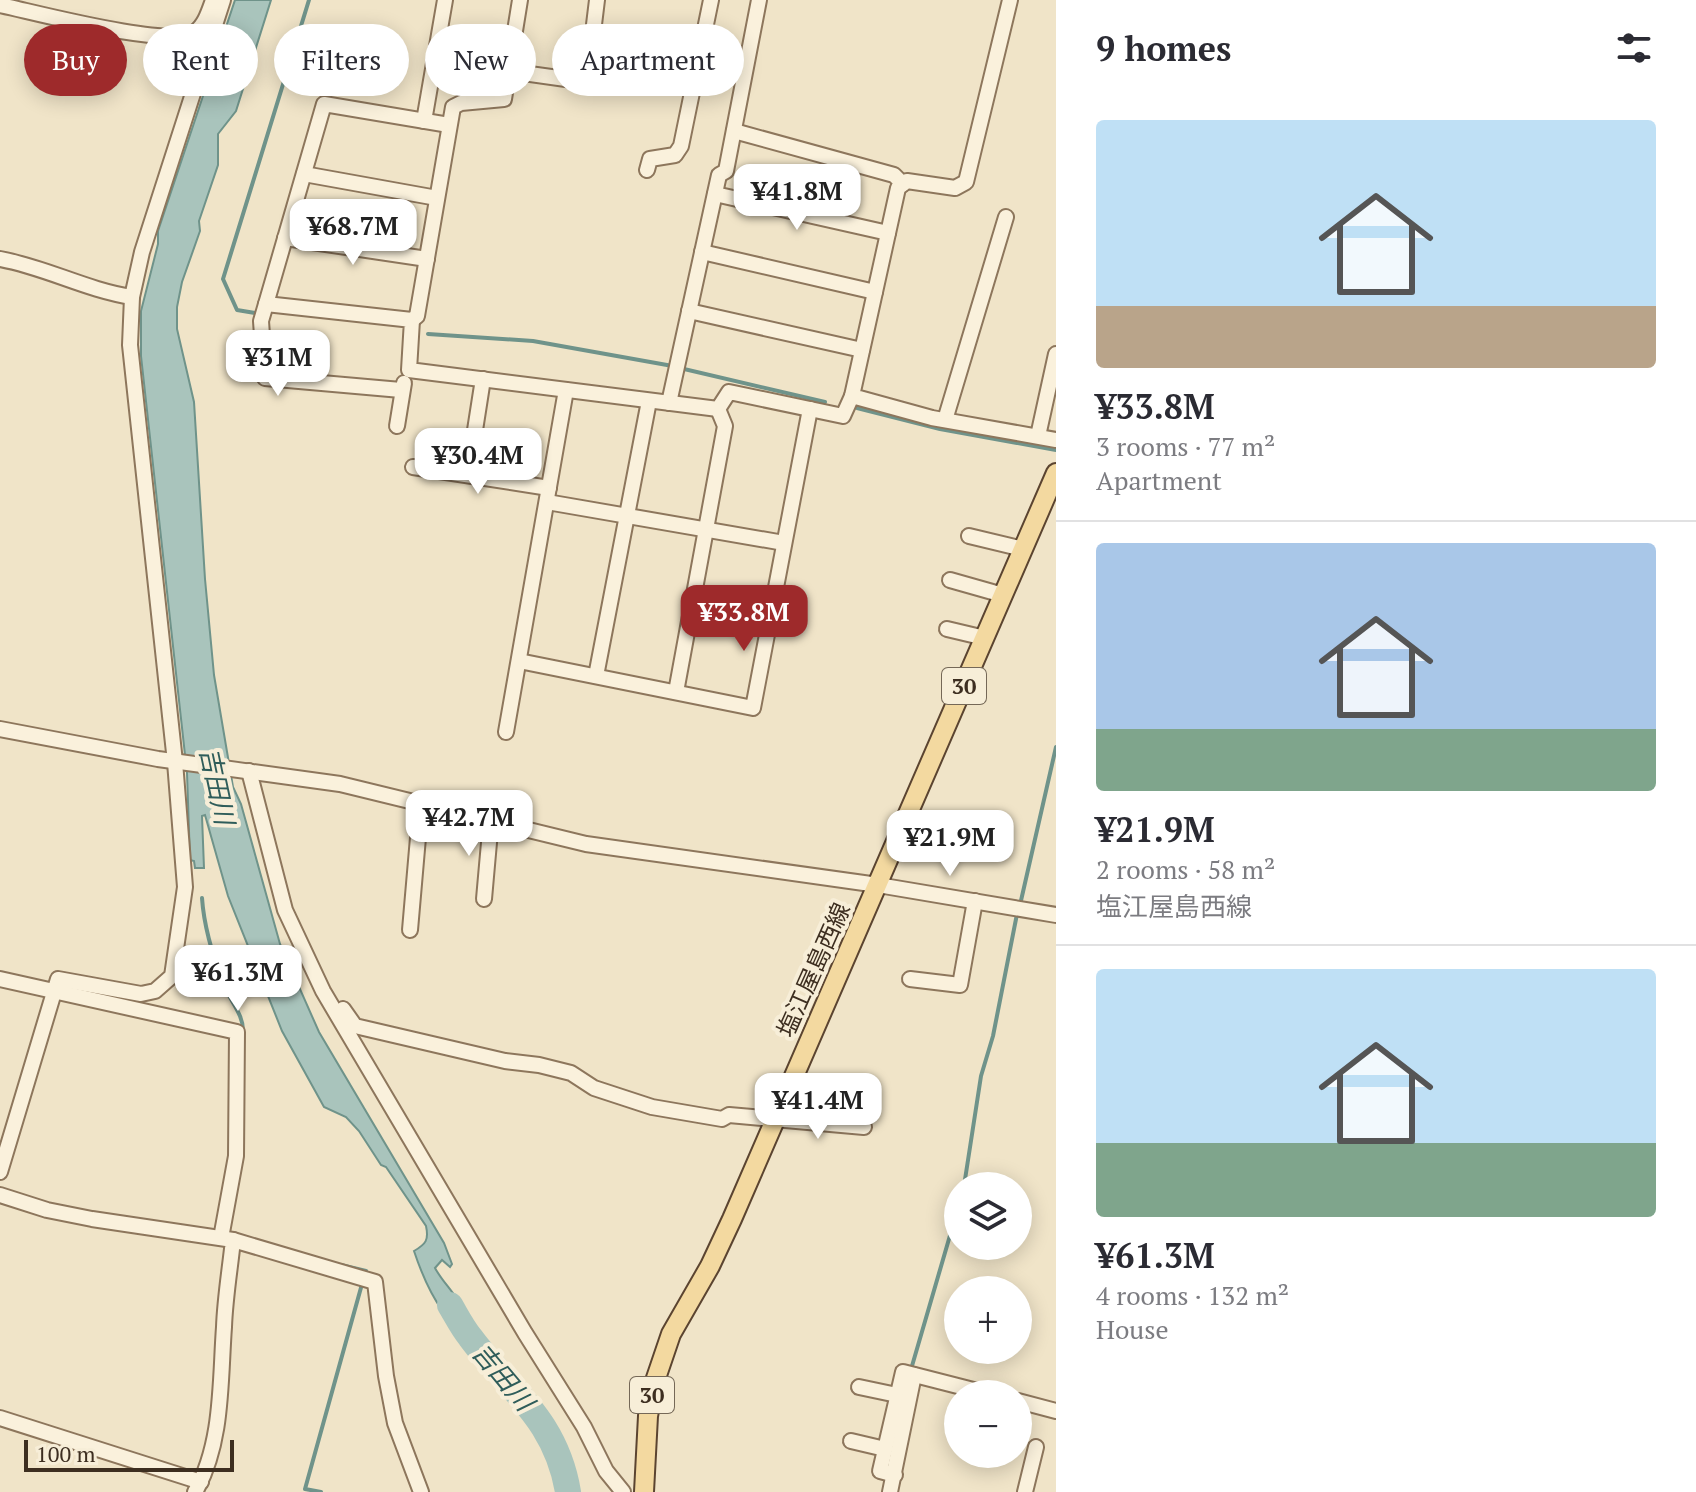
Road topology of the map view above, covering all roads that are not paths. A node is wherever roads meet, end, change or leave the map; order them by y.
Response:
1 (213, 0) edge
2 (223, 0) edge
3 (445, 0) edge
4 (520, 0) edge
5 (597, 0) edge
6 (711, 0) edge
7 (759, 0) edge
8 (1010, 0) edge
9 (0, 5) edge
10 (202, 24) edge
11 (516, 24) edge
12 (143, 34) edge
13 (536, 75) edge
14 (189, 96) edge
15 (504, 96) edge
16 (188, 108) junction
17 (424, 121) junction
18 (449, 125) junction
19 (734, 131) junction
20 (647, 170) dead end
21 (304, 174) junction
22 (903, 184) junction
23 (715, 194) junction
24 (437, 198) junction
25 (1006, 217) dead end
26 (888, 233) junction
27 (285, 238) junction
28 (702, 252) junction
29 (0, 259) edge
30 (427, 259) junction
31 (875, 292) junction
32 (132, 297) junction
33 (266, 304) junction
34 (689, 311) junction
35 (412, 320) junction
36 (862, 350) junction
37 (1056, 354) edge
38 (409, 370) junction
39 (483, 379) junction
40 (401, 390) junction
41 (566, 390) junction
42 (852, 396) junction
43 (649, 401) junction
44 (669, 403) junction
45 (718, 409) junction
46 (810, 409) junction
47 (945, 420) junction
48 (397, 426) dead end
49 (1038, 436) junction
50 (1056, 440) edge
51 (413, 467) dead end
52 (1056, 473) edge
53 (468, 475) junction
54 (548, 495) junction
55 (626, 517) junction
56 (706, 530) junction
57 (969, 536) dead end
58 (784, 543) junction
59 (1023, 549) junction
60 (950, 580) dead end
61 (1003, 595) junction
62 (947, 629) dead end
63 (985, 638) junction
64 (519, 661) junction
65 (596, 676) junction
66 (676, 692) junction
67 (0, 729) edge
68 (506, 732) dead end
69 (178, 762) junction
70 (244, 770) junction
71 (421, 803) junction
72 (491, 820) junction
73 (878, 885) junction
74 (484, 899) dead end
75 (975, 901) junction
76 (1056, 915) edge
77 (410, 930) dead end
78 (0, 979) edge
79 (910, 979) dead end
80 (56, 991) junction
81 (323, 991) junction
82 (774, 1120) junction
83 (864, 1127) dead end
84 (0, 1172) edge
85 (0, 1195) edge
86 (227, 1239) junction
87 (914, 1375) junction
88 (944, 1383) edge
89 (859, 1387) dead end
90 (897, 1395) junction
91 (1032, 1405) edge
92 (1056, 1411) edge
93 (0, 1418) edge
94 (851, 1441) dead end
95 (1036, 1447) dead end
96 (885, 1449) junction
97 (895, 1475) junction
98 (198, 1487) edge
99 (421, 1492) edge
100 (623, 1492) edge
101 (644, 1492) edge
102 (890, 1492) edge
103 (1025, 1492) edge

1 - 10 street
2 - 16 street
3 - 17 street
4 - 11 street
5 - 13 street
6 - 20 street
7 - 19 street
8 - 22 street
9 - 12 street
14 - 16 street
15 - 18 street
16 - 32 street
17 - 18 street
17 - 21 street
18 - 24 street
19 - 22 street
19 - 23 street
21 - 24 street
21 - 27 street
22 - 26 street
23 - 26 street
23 - 28 street
24 - 30 street
25 - 47 street
26 - 31 street
27 - 30 street
27 - 33 street
28 - 31 street
28 - 34 street
29 - 32 street
30 - 35 street
31 - 36 street
32 - 69 street
33 - 35 street
33 - 40 street
34 - 36 street
34 - 44 street
35 - 38 street
36 - 42 street
37 - 49 street
38 - 39 street
38 - 40 street
39 - 41 street
39 - 53 street
40 - 48 street
41 - 43 street
41 - 54 street
42 - 46 street
42 - 47 street
43 - 44 street
43 - 55 street
44 - 45 street
45 - 46 street
45 - 56 street
46 - 58 street
47 - 49 street
49 - 50 street
51 - 53 street
52 - 59 main road, 塩江屋島西線 / 30
53 - 54 street
54 - 55 street
54 - 64 street
55 - 56 street
55 - 65 street
56 - 58 street
56 - 66 street
57 - 59 street
58 - 66 street
59 - 61 main road, 塩江屋島西線 / 30
60 - 61 street
61 - 63 main road, 塩江屋島西線 / 30
62 - 63 street
63 - 73 main road, 塩江屋島西線 / 30
64 - 65 street
64 - 68 street
65 - 66 street
67 - 69 street
69 - 70 street
69 - 80 street
70 - 71 street
70 - 81 street
71 - 72 street
71 - 77 street
72 - 73 street
72 - 74 street
73 - 75 street
73 - 82 main road, 塩江屋島西線 / 30
75 - 76 street
75 - 79 street
78 - 80 street
80 - 84 street
80 - 86 street
81 - 82 street
81 - 100 street
82 - 83 street
82 - 101 main road, 塩江屋島西線 / 30
85 - 86 street
86 - 98 street
86 - 99 street
87 - 88 street
87 - 90 street
87 - 97 street
89 - 90 street
90 - 96 street
91 - 92 street
93 - 98 street
94 - 96 street
95 - 103 street
96 - 97 street
97 - 102 street

